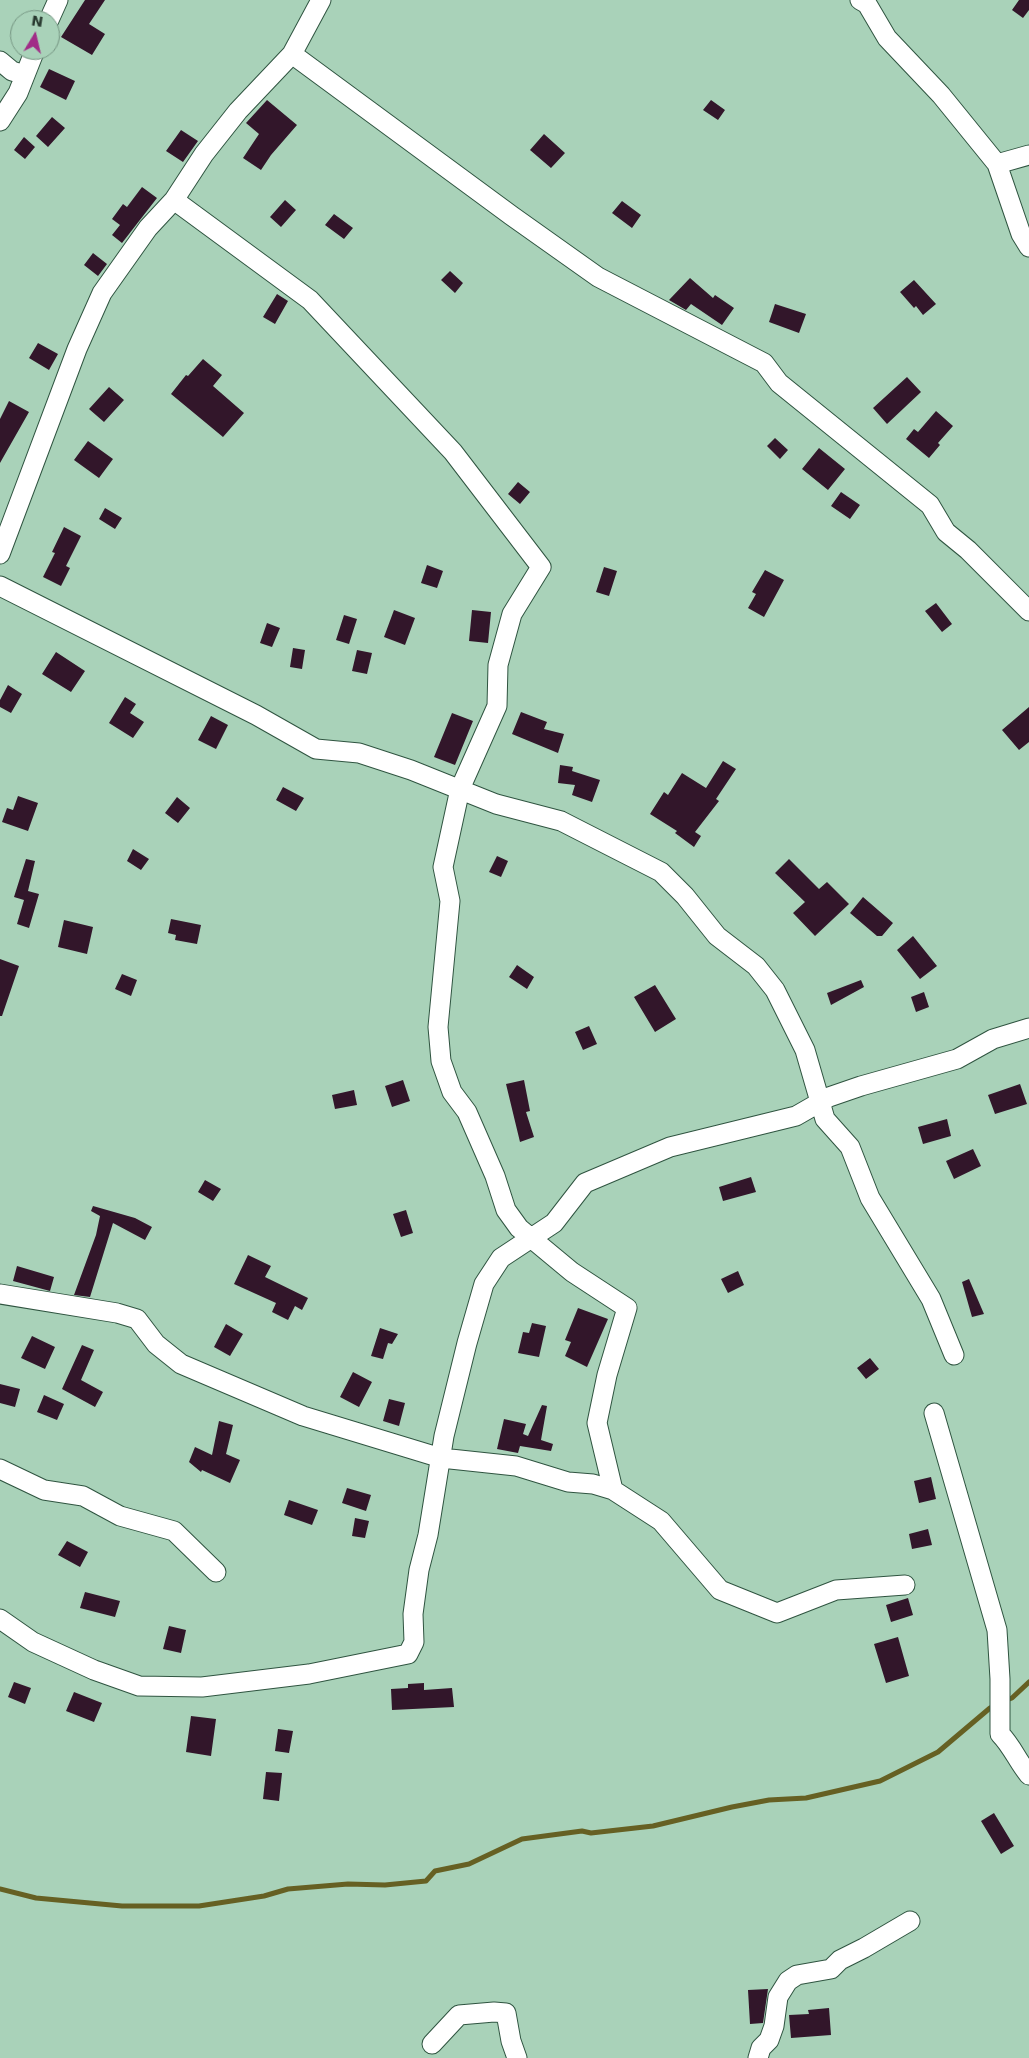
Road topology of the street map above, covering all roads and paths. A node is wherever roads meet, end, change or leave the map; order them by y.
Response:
1 (321, 0) edge
2 (860, 0) edge
3 (292, 54) junction
4 (31, 60) edge
5 (0, 61) edge
6 (25, 75) junction
7 (0, 121) edge
8 (1029, 155) edge
9 (997, 164) junction
10 (174, 200) junction
11 (1029, 247) edge
12 (0, 554) edge
13 (0, 586) edge
14 (1029, 611) edge
15 (460, 790) junction
16 (1029, 1028) edge
17 (820, 1102) junction
18 (530, 1237) junction
19 (0, 1294) edge
20 (954, 1356) dead end
21 (934, 1413) dead end
22 (441, 1458) junction
23 (0, 1469) edge
24 (613, 1490) junction
25 (216, 1572) dead end
26 (905, 1585) dead end
27 (0, 1619) edge
28 (1029, 1775) edge
29 (910, 1921) dead end
30 (432, 2044) dead end
31 (517, 2058) edge
32 (758, 2058) edge

1 - 3 street
2 - 9 street
3 - 10 street
3 - 14 street
4 - 6 street
5 - 6 street
6 - 7 street
8 - 9 street
9 - 11 street
10 - 12 street
10 - 15 street
13 - 15 street
15 - 17 street
15 - 18 street
16 - 17 street
17 - 18 street
17 - 20 street
18 - 22 street
18 - 24 street
19 - 22 street
21 - 28 street
22 - 24 street
22 - 27 street
23 - 25 street
24 - 26 street
29 - 32 street
30 - 31 street

